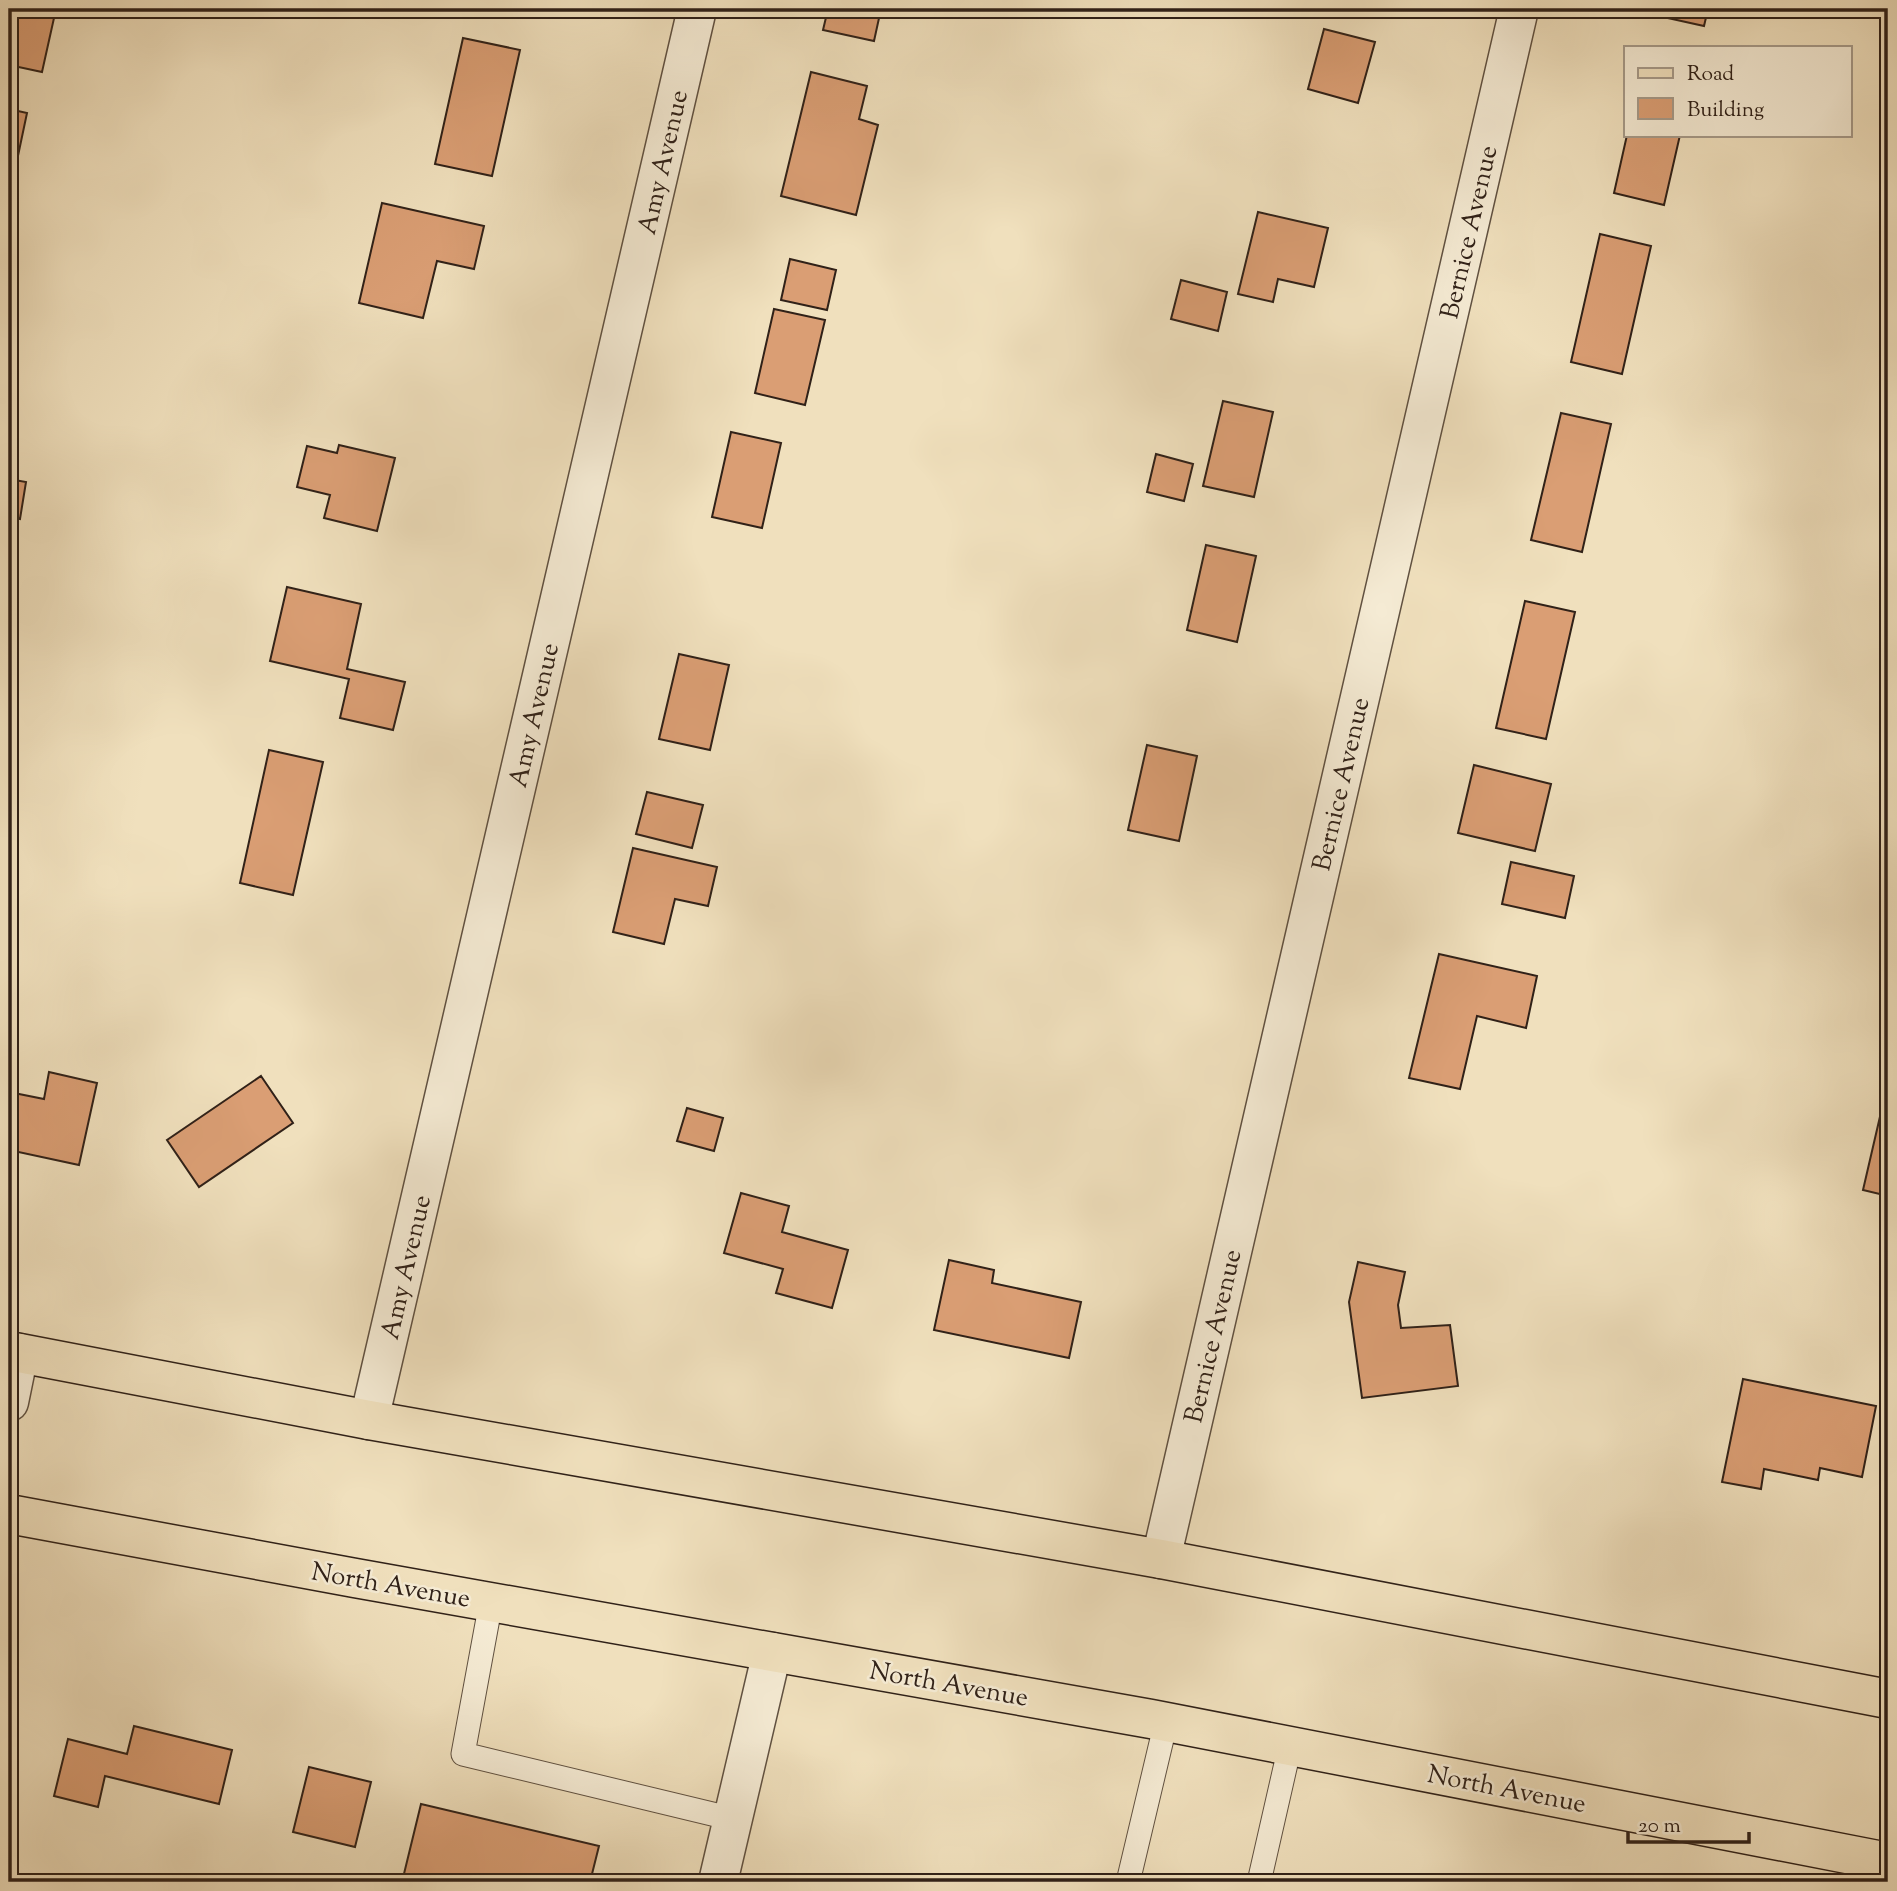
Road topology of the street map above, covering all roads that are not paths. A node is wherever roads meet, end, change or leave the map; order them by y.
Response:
1 (697, 9) edge
2 (1519, 9) edge
3 (14, 1352) edge
4 (9, 1402) edge
5 (369, 1420) junction
6 (9, 1514) edge
7 (1161, 1559) junction
8 (491, 1602) junction
9 (772, 1652) junction
10 (1888, 1699) edge
11 (1166, 1722) junction
12 (1290, 1746) junction
13 (733, 1819) junction
14 (1888, 1862) edge
15 (718, 1882) edge
16 (1128, 1882) edge
17 (1259, 1882) edge

1 - 5 street, Amy Avenue
2 - 7 street, Bernice Avenue
3 - 4 street
3 - 5 main road
5 - 7 main road
6 - 8 main road, North Avenue
7 - 10 main road
8 - 9 main road, North Avenue
8 - 13 lane
9 - 11 main road, North Avenue
9 - 13 street
11 - 12 main road, North Avenue
11 - 16 lane
12 - 14 main road, North Avenue
12 - 17 lane
13 - 15 street

